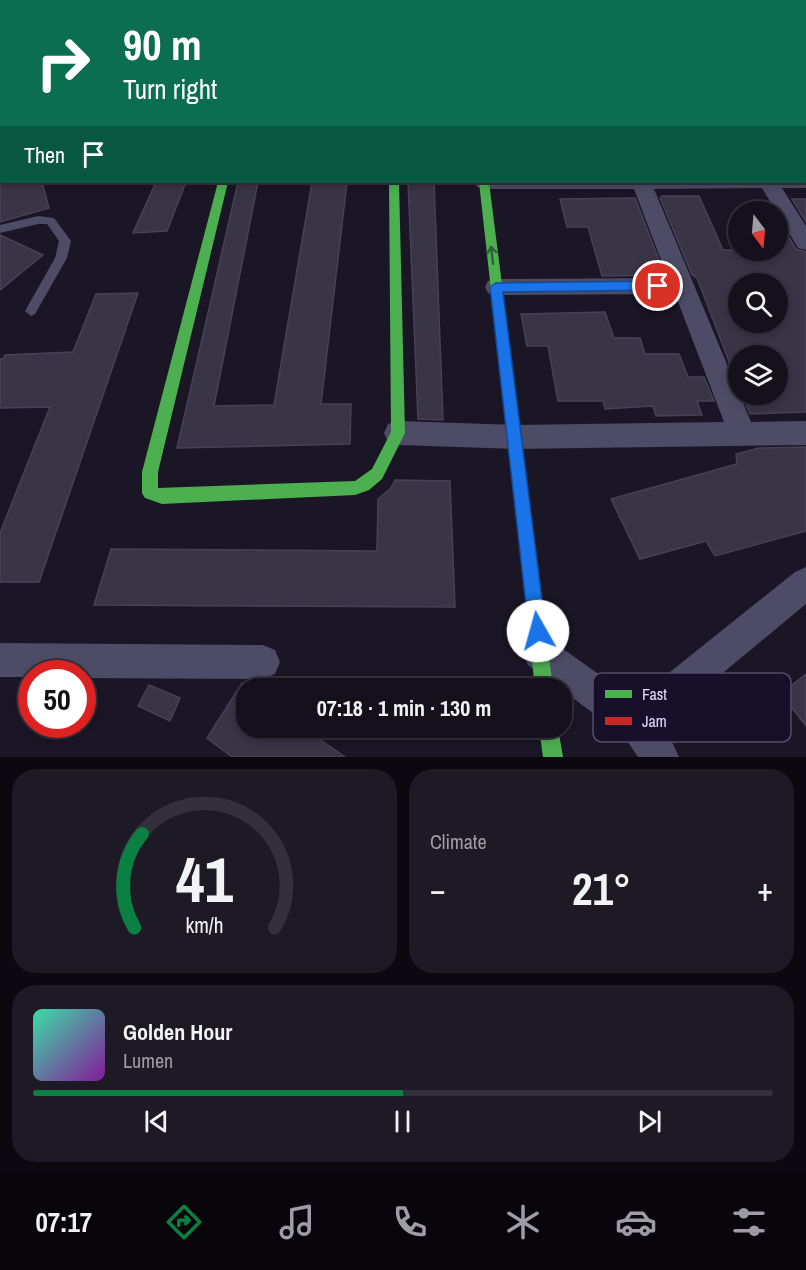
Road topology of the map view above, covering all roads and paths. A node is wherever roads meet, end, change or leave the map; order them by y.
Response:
1 (223, 183) edge
2 (394, 183) edge
3 (484, 183) edge
4 (642, 183) edge
5 (770, 183) edge
6 (0, 229) edge
7 (806, 243) edge
8 (681, 286) junction
9 (496, 287) junction
10 (32, 311) dead end
11 (398, 433) junction
12 (806, 434) edge
13 (743, 435) junction
14 (514, 437) junction
15 (806, 583) edge
16 (540, 653) junction
17 (0, 660) edge
18 (263, 662) dead end
19 (696, 673) edge
20 (543, 678) edge
21 (593, 691) edge
22 (550, 738) edge
23 (650, 742) edge
24 (553, 757) edge
25 (660, 757) edge

1 - 11 street
2 - 11 street
9 -> 3 street
4 - 8 street
5 - 7 street
6 - 10 lane
8 - 9 street
8 - 13 street
9 - 14 street
11 - 14 street
12 - 13 street
13 - 14 street
14 - 16 street
15 - 19 street
16 - 20 street
16 - 21 street
17 - 18 street
22 - 24 street
23 - 25 street

